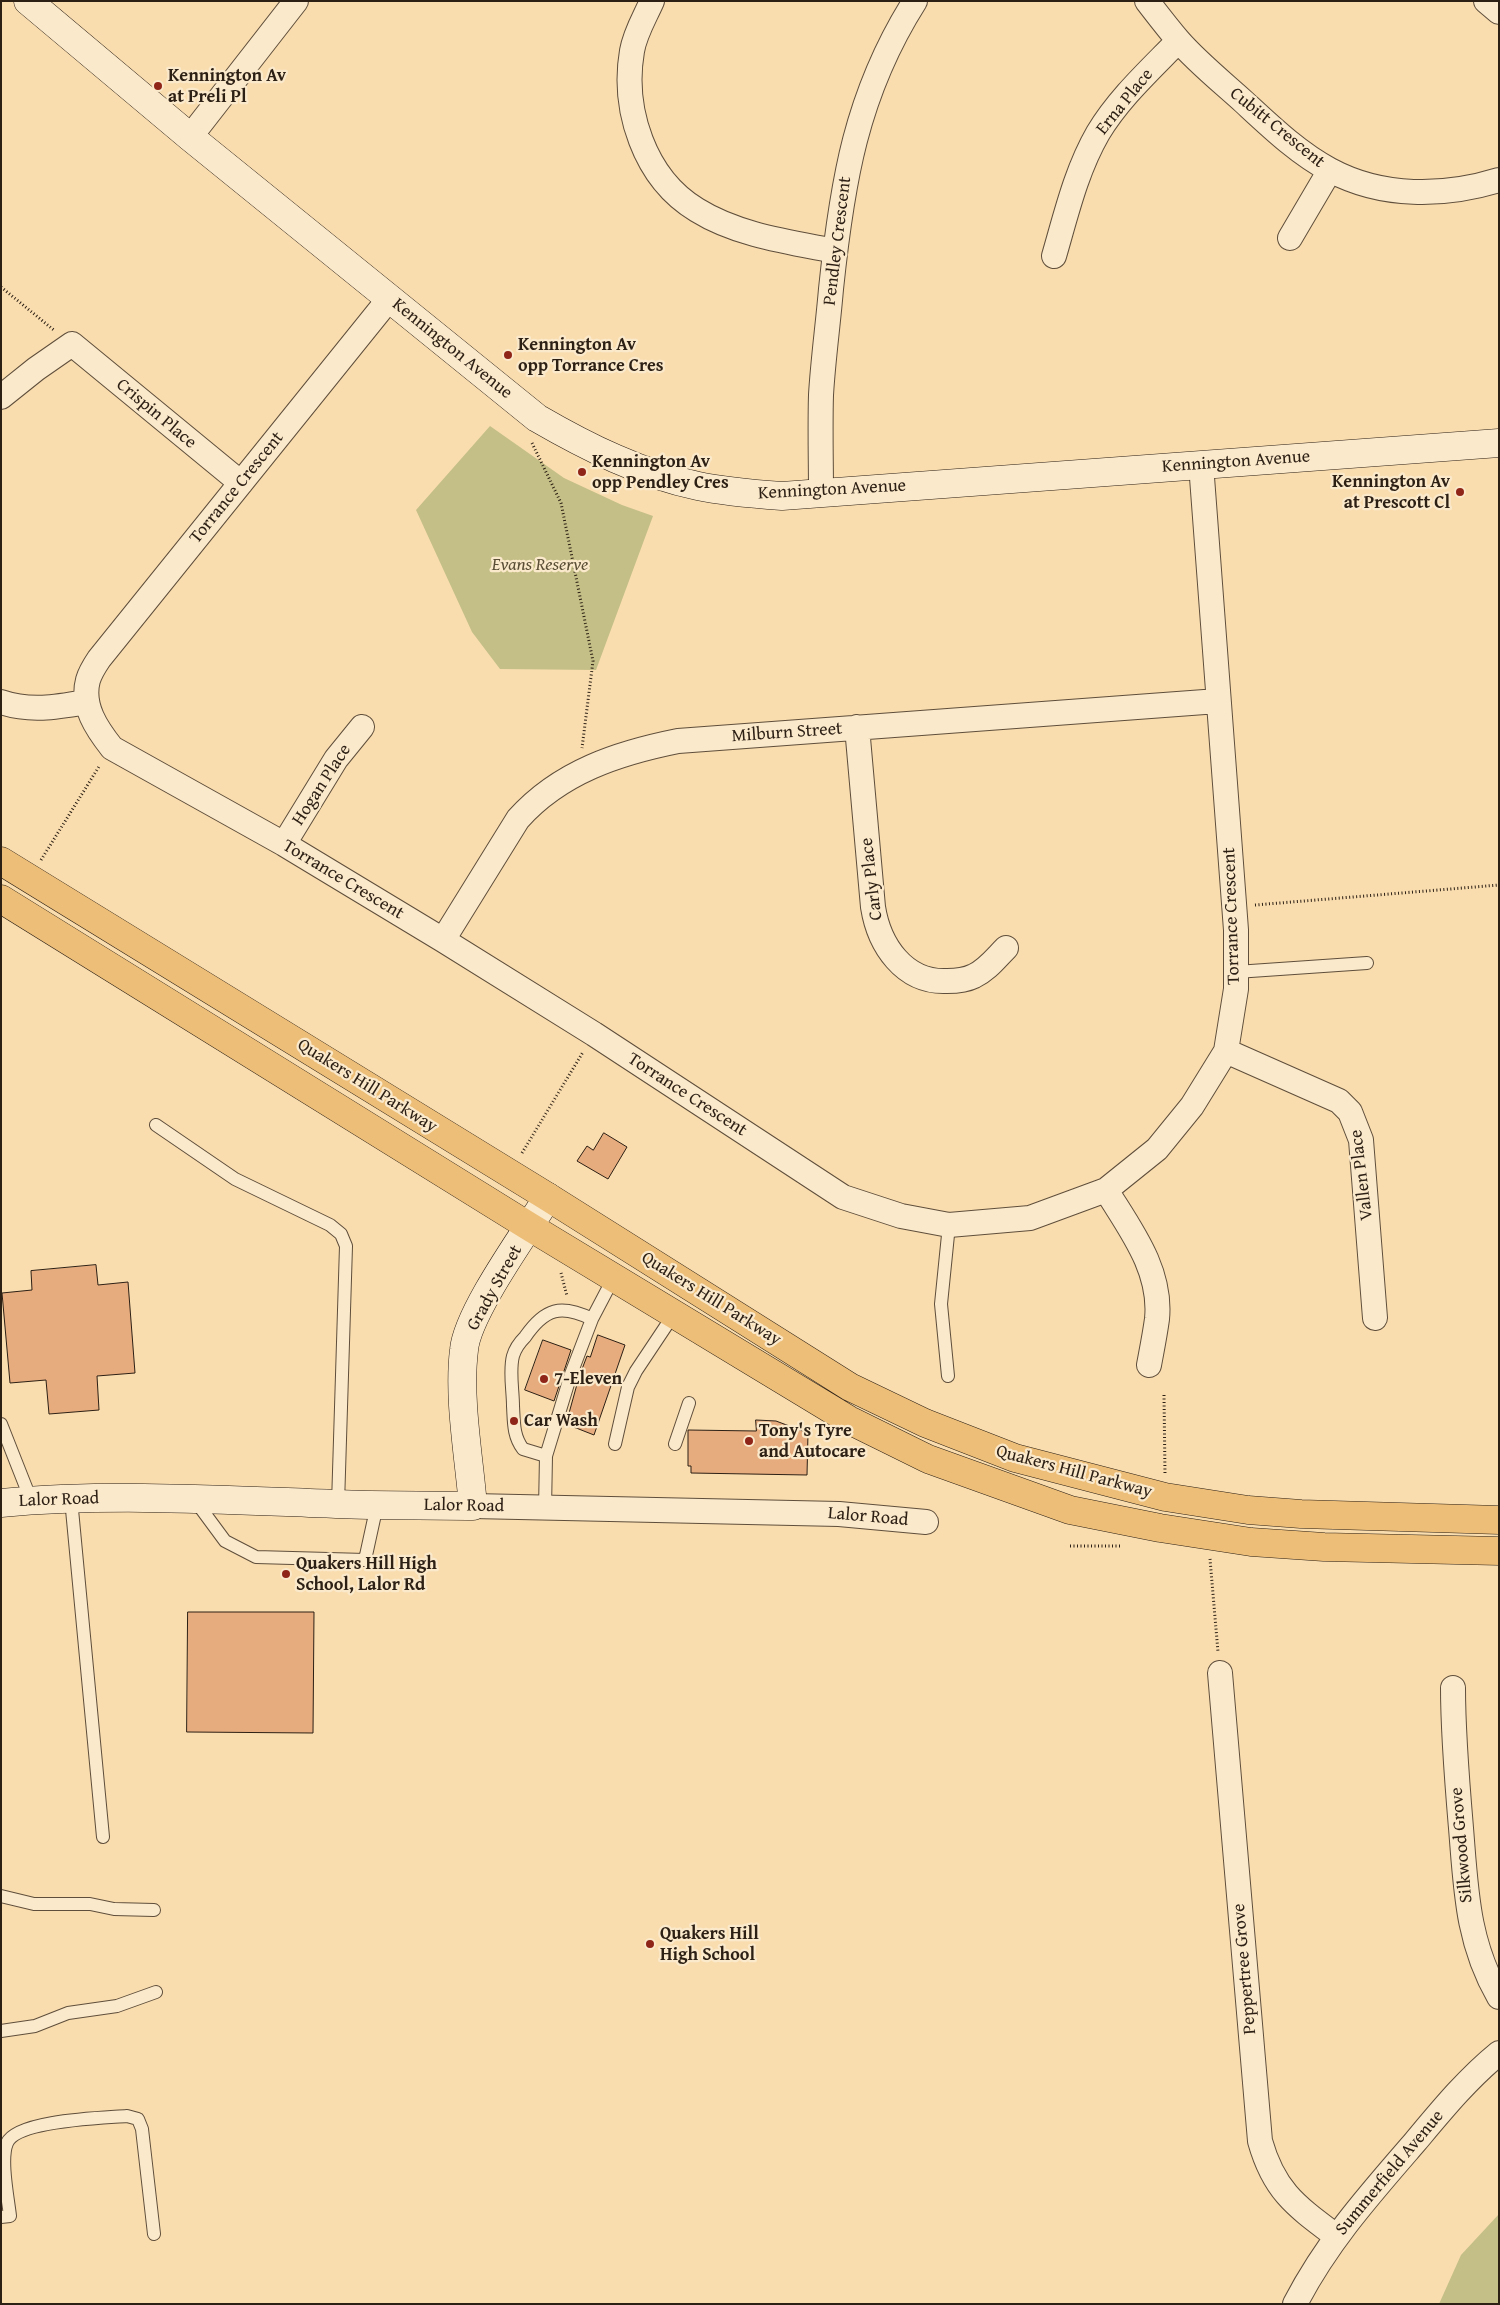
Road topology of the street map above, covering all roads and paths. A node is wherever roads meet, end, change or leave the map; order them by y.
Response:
1 (28, 1) edge
2 (296, 1) edge
3 (652, 1) edge
4 (915, 1) edge
5 (1147, 1) edge
6 (1486, 1) edge
7 (1499, 12) edge
8 (1178, 41) junction
9 (190, 136) junction
10 (1330, 170) junction
11 (1499, 180) edge
12 (1290, 238) dead end
13 (835, 251) junction
14 (1054, 256) dead end
15 (1, 287) edge
16 (389, 299) junction
17 (72, 344) junction
18 (1, 397) edge
19 (537, 418) junction
20 (1499, 443) edge
21 (1201, 464) junction
22 (241, 483) junction
23 (821, 494) junction
24 (1218, 701) junction
25 (1, 702) edge
26 (86, 702) junction
27 (362, 727) dead end
28 (857, 727) junction
29 (104, 759) dead end
30 (573, 774) junction
31 (284, 844) junction
32 (1, 861) edge
33 (40, 862) dead end
34 (1499, 885) edge
35 (1, 899) edge
36 (1255, 905) dead end
37 (443, 940) junction
38 (1006, 948) dead end
39 (1367, 962) dead end
40 (1236, 972) junction
41 (594, 1034) junction
42 (1226, 1051) junction
43 (156, 1125) dead end
44 (519, 1159) dead end
45 (1106, 1190) junction
46 (548, 1197) junction
47 (949, 1225) junction
48 (530, 1226) junction
49 (559, 1268) dead end
50 (614, 1277) junction
51 (571, 1310) junction
52 (674, 1314) junction
53 (1375, 1318) dead end
54 (592, 1319) junction
55 (1149, 1364) dead end
56 (948, 1376) dead end
57 (1164, 1395) dead end
58 (689, 1404) dead end
59 (1, 1424) edge
60 (615, 1444) dead end
61 (676, 1444) dead end
62 (546, 1456) junction
63 (1165, 1477) dead end
64 (194, 1498) junction
65 (71, 1499) junction
66 (31, 1500) junction
67 (1, 1503) edge
68 (338, 1504) junction
69 (377, 1505) junction
70 (473, 1506) junction
71 (546, 1509) junction
72 (1499, 1520) edge
73 (926, 1522) dead end
74 (1499, 1551) edge
75 (1210, 1555) dead end
76 (1220, 1673) joint
77 (1452, 1688) dead end
78 (103, 1837) dead end
79 (1, 1896) edge
80 (154, 1910) dead end
81 (156, 1992) dead end
82 (1499, 1997) edge
83 (1, 2031) edge
84 (1499, 2053) edge
85 (1, 2217) edge
86 (154, 2234) dead end
87 (1336, 2236) junction
88 (1295, 2304) edge

1 - 9 street, Kennington Avenue
2 - 9 street
3 - 13 street
4 - 13 street, Pendley Crescent
5 - 8 street, Cubitt Crescent
6 - 7 street
8 - 10 street, Cubitt Crescent
8 - 14 street, Erna Place
9 - 16 street, Kennington Avenue
10 - 11 street, Cubitt Crescent
10 - 12 street
13 - 23 street, Pendley Crescent
15 - 17 path
16 - 19 street, Kennington Avenue
16 - 22 street, Torrance Crescent
17 - 18 street
17 - 22 street, Crispin Place
19 - 23 street, Kennington Avenue
19 - 30 path
20 - 21 street, Kennington Avenue
21 - 23 street, Kennington Avenue
21 - 24 street, Torrance Crescent
22 - 26 street, Torrance Crescent
24 - 28 street, Milburn Street
24 - 40 street, Torrance Crescent
25 - 26 street
26 - 31 street, Torrance Crescent
27 - 31 street, Hogan Place
28 - 30 street, Milburn Street
28 - 38 street, Carly Place
29 - 33 path
30 - 37 street, Milburn Street
31 - 37 street, Torrance Crescent
32 - 46 main road, Quakers Hill Parkway
34 - 36 path
35 - 48 main road, Quakers Hill Parkway
37 - 41 street, Torrance Crescent
39 - 40 lane
40 - 42 street, Torrance Crescent
41 - 44 path
41 - 47 street, Torrance Crescent
42 - 45 street, Torrance Crescent
42 - 53 street, Vallen Place
43 - 68 lane
45 - 47 street, Torrance Crescent
45 - 55 street
46 - 48 street, Grady Street
46 - 72 main road, Quakers Hill Parkway
47 - 56 lane
48 - 50 main road, Quakers Hill Parkway
48 - 70 street, Grady Street
49 - 51 path
50 - 52 main road, Quakers Hill Parkway
50 - 54 lane
51 - 54 lane
51 - 62 lane
52 - 60 lane
52 - 74 main road, Quakers Hill Parkway
54 - 62 lane
57 - 63 path
58 - 61 lane
59 - 66 lane
62 - 71 lane
64 - 65 street, Lalor Road
64 - 68 street, Lalor Road
64 - 69 lane
65 - 66 street, Lalor Road
65 - 78 lane
66 - 67 street, Lalor Road
68 - 69 street, Lalor Road
69 - 70 street, Lalor Road
70 - 71 street, Lalor Road
71 - 73 street, Lalor Road
75 - 76 path
76 - 87 street, Peppertree Grove
77 - 82 street, Silkwood Grove
79 - 80 lane
81 - 83 lane
84 - 87 street, Summerfield Avenue
85 - 86 lane
87 - 88 street, Summerfield Avenue

